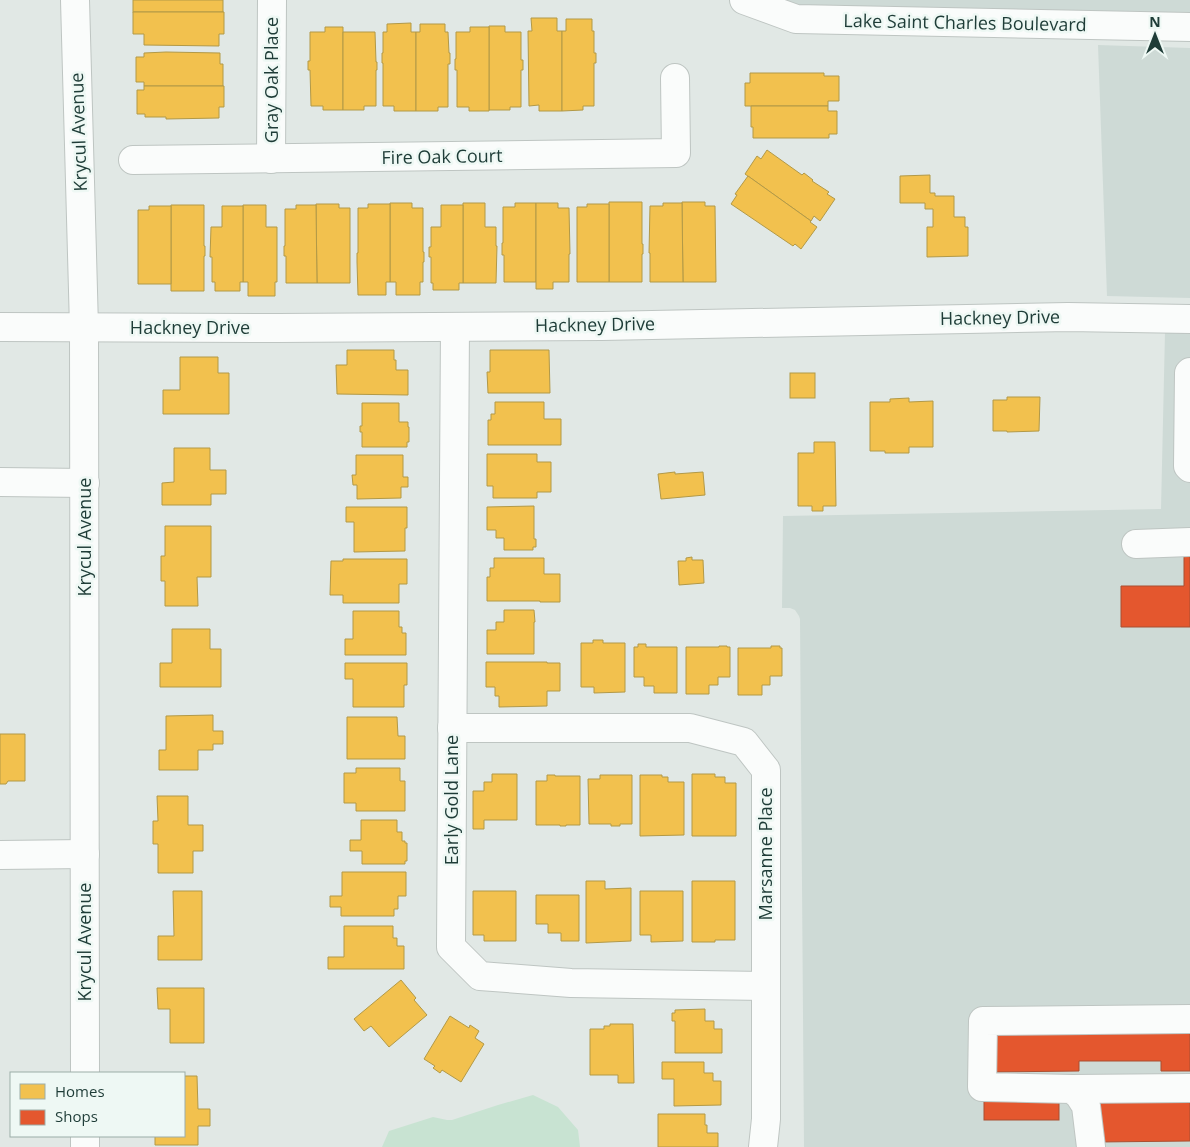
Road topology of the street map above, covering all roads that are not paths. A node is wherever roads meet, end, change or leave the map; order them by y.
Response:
1 (75, 0) edge
2 (272, 0) edge
3 (744, 0) edge
4 (1016, 12) edge
5 (1190, 27) edge
6 (675, 78) dead end
7 (271, 159) junction
8 (133, 160) dead end
9 (1190, 319) edge
10 (0, 327) edge
11 (84, 327) junction
12 (455, 327) junction
13 (1190, 372) edge
14 (1190, 468) edge
15 (0, 482) edge
16 (85, 483) junction
17 (1190, 542) edge
18 (1136, 544) dead end
19 (452, 728) junction
20 (85, 854) junction
21 (0, 855) edge
22 (766, 986) junction
23 (1190, 1019) edge
24 (85, 1072) edge
25 (1190, 1088) edge
26 (1072, 1089) junction
27 (763, 1147) edge
28 (1091, 1147) edge

1 - 11 street, Krycul Avenue
2 - 7 street, Gray Oak Place
3 - 4 street, Lake Saint Charles Boulevard
4 - 5 street, Lake Saint Charles Boulevard
6 - 7 street, Fire Oak Court
7 - 8 street, Fire Oak Court
9 - 12 street, Hackney Drive
10 - 11 street, Hackney Drive
11 - 12 street, Hackney Drive
11 - 16 street, Krycul Avenue
12 - 19 street, Early Gold Lane
13 - 14 street
15 - 16 street
16 - 20 street, Krycul Avenue
17 - 18 street
19 - 22 street, Marsanne Place
19 - 22 street, Early Gold Lane
20 - 21 street
20 - 24 street, Krycul Avenue
22 - 27 street, Marsanne Place
23 - 26 street
25 - 26 street
26 - 28 street

